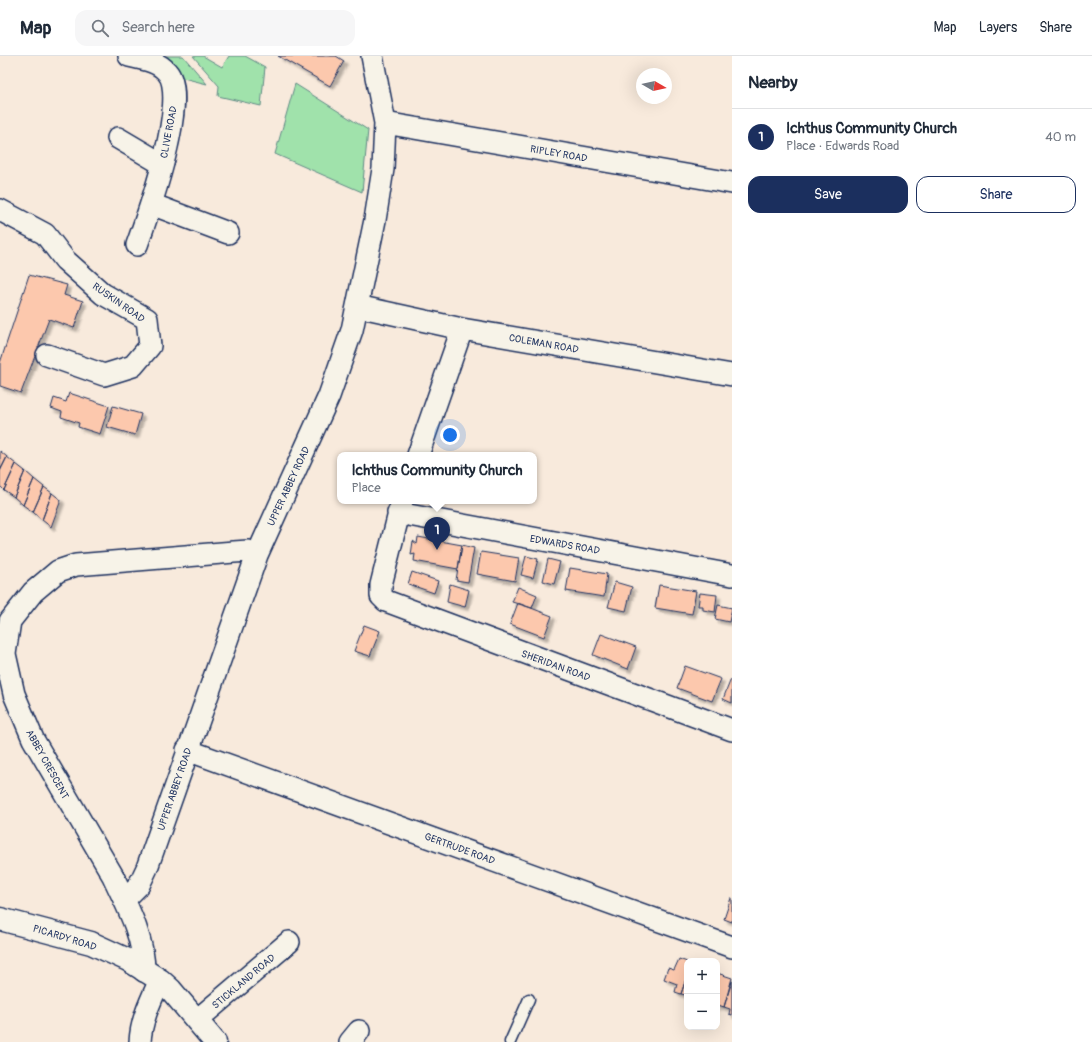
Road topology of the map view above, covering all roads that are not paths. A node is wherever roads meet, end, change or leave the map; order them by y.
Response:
1 (129, 56) edge
2 (372, 56) edge
3 (385, 123) junction
4 (118, 138) dead end
5 (162, 164) junction
6 (732, 183) edge
7 (151, 204) junction
8 (0, 210) edge
9 (228, 233) dead end
10 (137, 245) dead end
11 (357, 306) junction
12 (462, 329) junction
13 (47, 355) dead end
14 (732, 375) edge
15 (419, 452) edge
16 (400, 507) edge
17 (257, 555) junction
18 (732, 575) edge
19 (5, 619) edge
20 (732, 730) edge
21 (187, 750) junction
22 (124, 900) junction
23 (0, 920) edge
24 (289, 942) dead end
25 (732, 947) edge
26 (152, 976) junction
27 (529, 999) dead end
28 (197, 1020) junction
29 (140, 1042) edge
30 (215, 1042) edge
31 (510, 1042) edge

1 - 5 street, CLIVE ROAD
2 - 3 street, UPPER ABBEY ROAD
3 - 6 street, RIPLEY ROAD
3 - 11 street, UPPER ABBEY ROAD
4 - 5 street, CLIVE ROAD
5 - 7 street, CLIVE ROAD
7 - 9 street
7 - 10 street, CLIVE ROAD
8 - 13 street, RUSKIN ROAD
11 - 12 street, COLEMAN ROAD
11 - 17 street, UPPER ABBEY ROAD
12 - 14 street, COLEMAN ROAD
12 - 15 street
16 - 18 street, EDWARDS ROAD
16 - 20 street, SHERIDAN ROAD
17 - 19 street, ABBEY CRESCENT
17 - 21 street, UPPER ABBEY ROAD
19 - 22 street, ABBEY CRESCENT
21 - 22 street, UPPER ABBEY ROAD
21 - 25 street, GERTRUDE ROAD
22 - 26 street, ABBEY CRESCENT
23 - 26 main road, PICARDY ROAD
24 - 28 street, STICKLAND ROAD
26 - 28 main road, PICARDY ROAD
26 - 29 street
27 - 31 lane
28 - 30 main road, PICARDY ROAD

